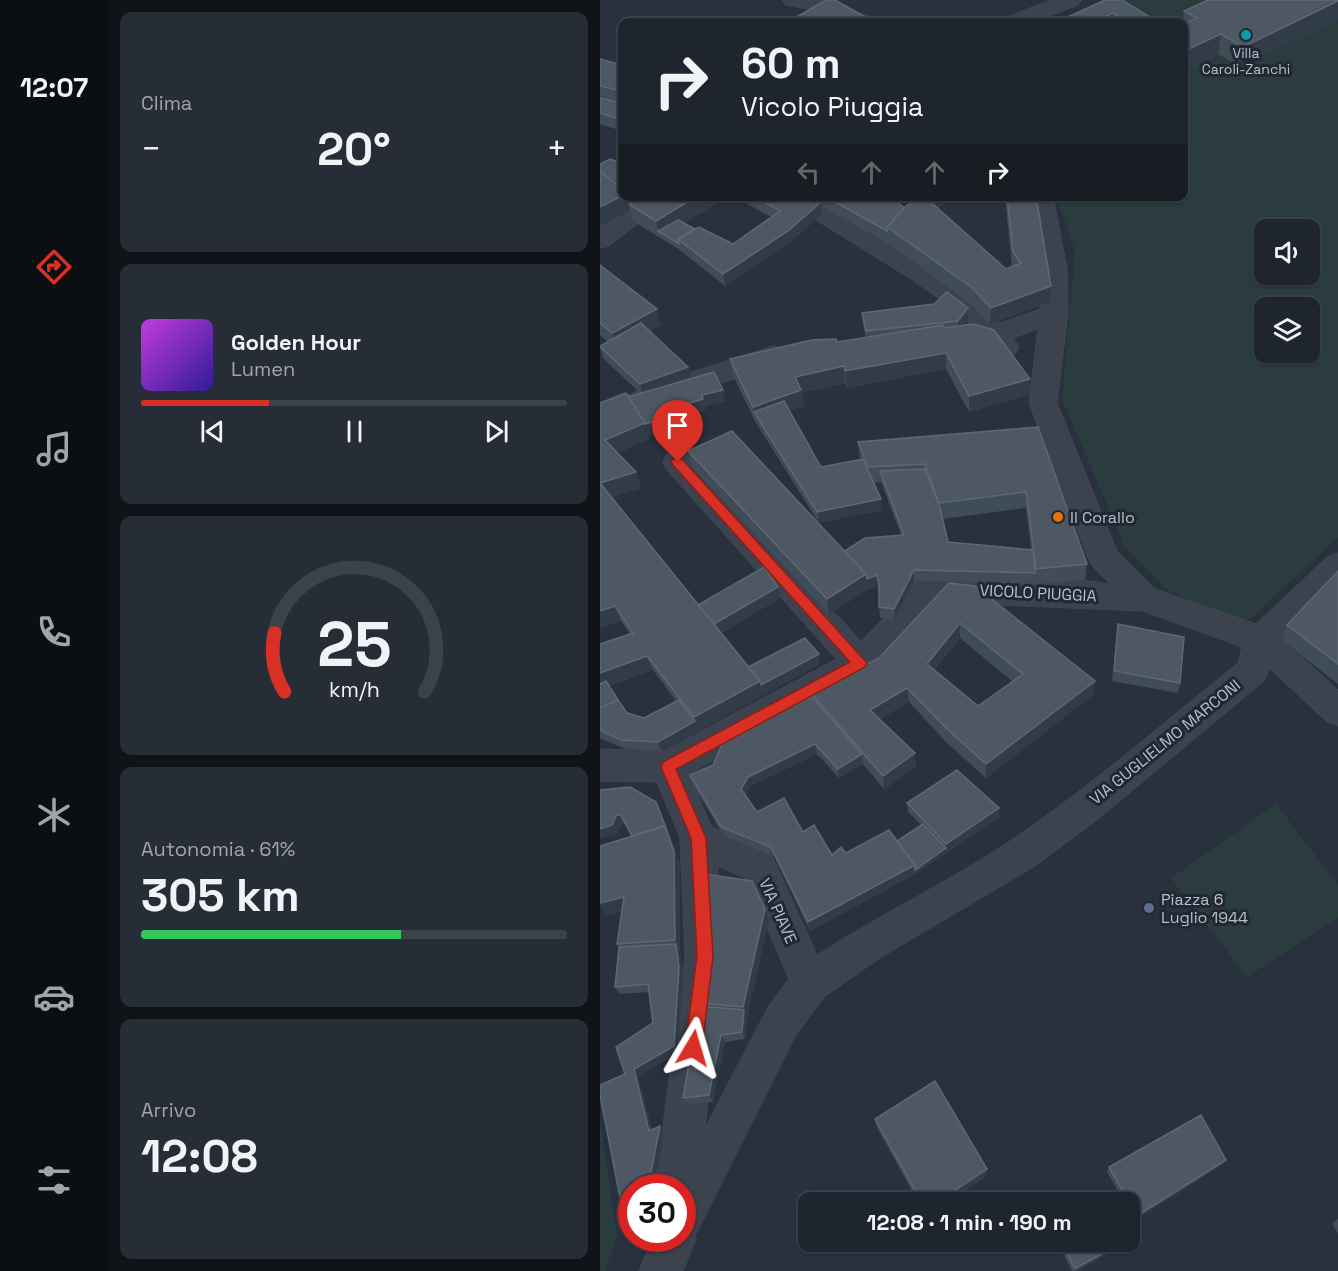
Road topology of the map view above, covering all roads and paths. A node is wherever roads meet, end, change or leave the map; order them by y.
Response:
1 (794, 0) edge
2 (1070, 0) edge
3 (837, 3) edge
4 (857, 18) edge
5 (1026, 18) edge
6 (657, 201) edge
7 (805, 201) edge
8 (1041, 201) edge
9 (600, 240) edge
10 (1054, 314) junction
11 (996, 334) junction
12 (931, 341) edge
13 (802, 354) edge
14 (1043, 403) junction
15 (600, 416) edge
16 (678, 462) dead end
17 (1338, 566) edge
18 (1144, 598) junction
19 (1260, 640) junction
20 (860, 663) junction
21 (1338, 711) edge
22 (600, 765) edge
23 (668, 767) junction
24 (698, 838) junction
25 (810, 983) junction
26 (679, 1174) edge
27 (696, 1192) edge

1 - 3 street
2 - 5 street
3 - 4 street
6 - 9 street
7 - 11 street
8 - 10 street
10 - 11 street
10 - 14 street
11 - 12 street
11 - 14 street
13 - 15 street
14 - 18 street
16 - 20 street
17 - 19 street
18 - 19 street
18 - 20 street, VICOLO PIUGGIA
19 - 21 street
19 - 25 street, VIA GUGLIELMO MARCONI
20 - 23 street, VICOLO PIUGGIA
22 - 23 street
23 - 24 street
24 - 25 street, VIA PIAVE
24 - 26 street
25 - 27 street, VIA GUGLIELMO MARCONI

